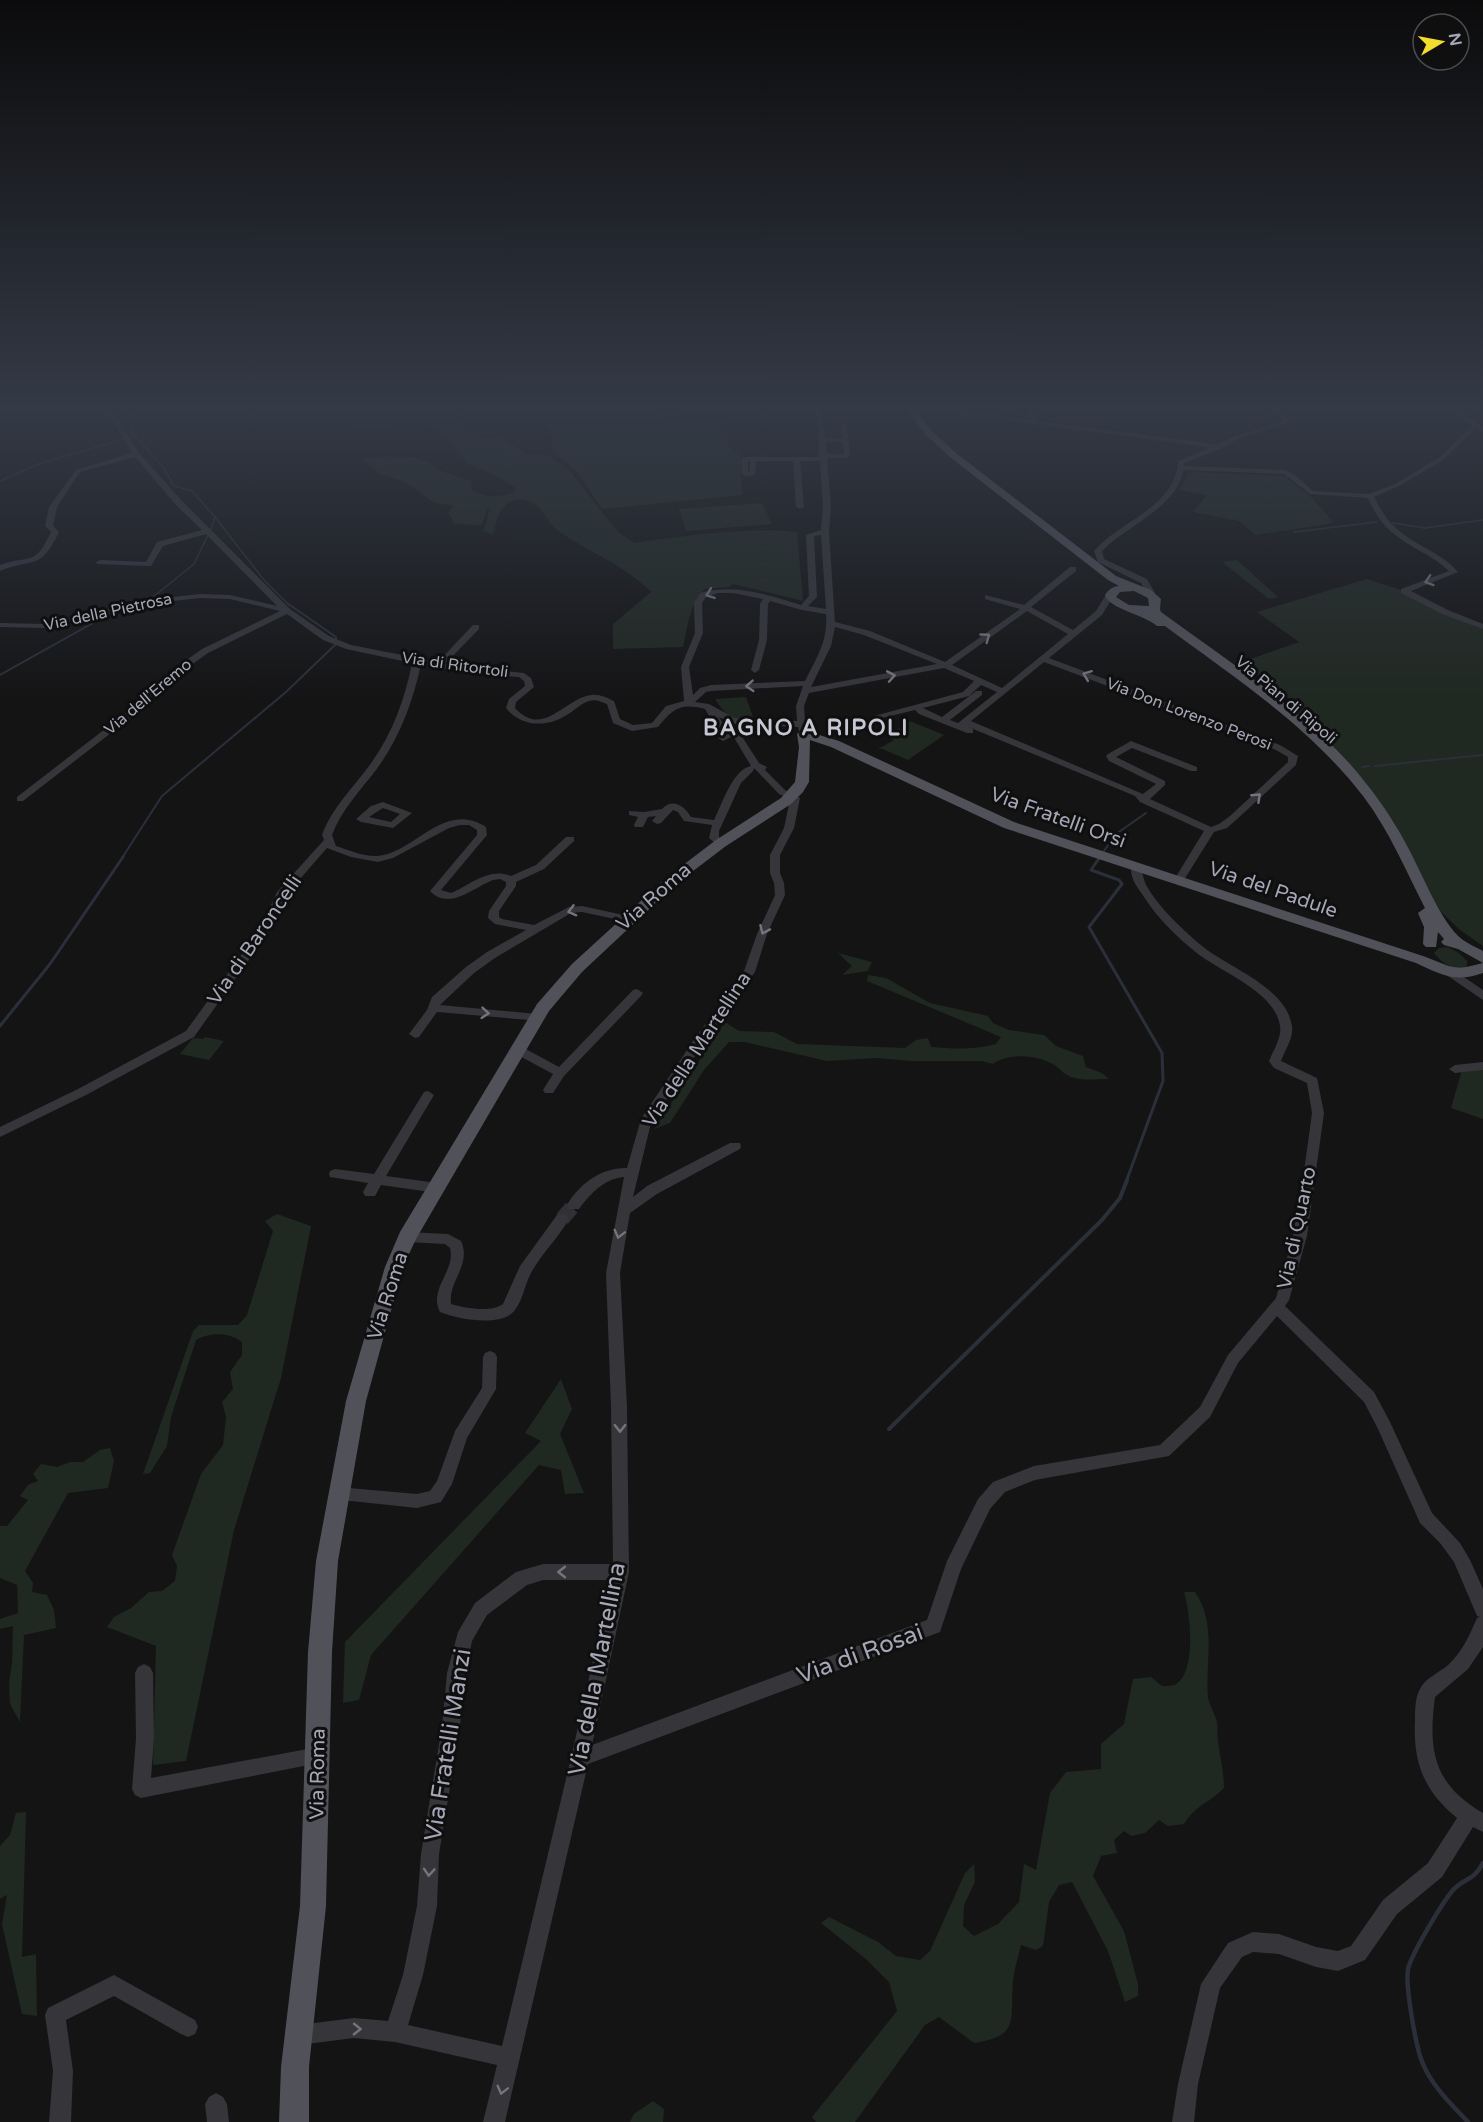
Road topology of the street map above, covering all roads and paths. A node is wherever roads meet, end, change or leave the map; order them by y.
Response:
1 (55, 504) edge
2 (180, 504) edge
3 (826, 504) edge
4 (1004, 504) edge
5 (1016, 504) edge
6 (1158, 504) edge
7 (1374, 504) edge
8 (207, 531) junction
9 (825, 532) junction
10 (100, 562) dead end
11 (0, 569) edge
12 (1073, 569) dead end
13 (1133, 588) junction
14 (1111, 594) junction
15 (1150, 594) junction
16 (988, 597) dead end
17 (766, 599) junction
18 (802, 608) junction
19 (1025, 608) junction
20 (1130, 608) junction
21 (287, 611) junction
22 (820, 612) junction
23 (831, 612) junction
24 (1099, 613) junction
25 (0, 625) edge
26 (476, 627) dead end
27 (831, 627) junction
28 (1483, 627) edge
29 (1073, 633) junction
30 (1043, 659) junction
31 (414, 660) junction
32 (946, 665) junction
33 (467, 670) junction
34 (755, 670) dead end
35 (980, 681) junction
36 (807, 687) junction
37 (973, 689) junction
38 (703, 690) junction
39 (1002, 691) junction
40 (689, 703) junction
41 (709, 707) junction
42 (917, 707) junction
43 (877, 718) dead end
44 (727, 719) junction
45 (944, 720) junction
46 (962, 724) junction
47 (802, 729) junction
48 (723, 738) dead end
49 (755, 768) junction
50 (1194, 769) dead end
51 (791, 796) junction
52 (20, 799) dead end
53 (1143, 800) junction
54 (664, 812) junction
55 (632, 813) dead end
56 (644, 815) junction
57 (657, 821) dead end
58 (717, 822) junction
59 (639, 825) dead end
60 (1210, 830) junction
61 (570, 839) dead end
62 (329, 840) junction
63 (721, 843) junction
64 (1136, 866) junction
65 (511, 880) junction
66 (1179, 880) junction
67 (1430, 903) junction
68 (629, 919) junction
69 (536, 928) junction
70 (1458, 944) junction
71 (1429, 953) junction
72 (1478, 962) edge
73 (1452, 973) junction
74 (637, 993) dead end
75 (1483, 996) edge
76 (434, 1008) junction
77 (537, 1018) junction
78 (415, 1034) dead end
79 (518, 1050) junction
80 (1483, 1066) edge
81 (1455, 1069) dead end
82 (560, 1073) junction
83 (549, 1090) dead end
84 (428, 1095) dead end
85 (0, 1132) edge
86 (735, 1146) dead end
87 (632, 1173) junction
88 (335, 1174) dead end
89 (377, 1179) junction
90 (437, 1188) junction
91 (370, 1192) dead end
92 (574, 1205) tunnel mouth
93 (626, 1209) junction
94 (562, 1220) tunnel mouth
95 (407, 1238) junction
96 (1277, 1307) junction
97 (490, 1357) dead end
98 (338, 1494) junction
99 (621, 1572) junction
100 (1483, 1610) edge
101 (1483, 1624) edge
102 (144, 1673) dead end
103 (318, 1756) junction
104 (580, 1758) junction
105 (1476, 1819) edge
106 (188, 2027) dead end
107 (395, 2032) junction
108 (299, 2034) junction
109 (510, 2058) junction
110 (60, 2122) edge
111 (294, 2122) edge
112 (495, 2122) edge
113 (1183, 2122) edge

1 - 11 street
2 - 8 street, Via di Ritortoli
3 - 9 street
4 - 14 main road, Via Pian di Ripoli
5 - 13 main road
6 - 15 street
7 -> 28 street
8 - 10 street
8 - 21 street, Via di Ritortoli
9 - 18 street
9 - 23 street
12 - 19 street
13 - 14 main road
13 - 15 main road
14 - 20 main road, Via Pian di Ripoli
14 - 24 street
15 - 20 main road
15 - 67 main road, Via Pian di Ripoli
16 - 19 street
17 - 18 street
17 - 34 street
17 -> 40 street
18 - 22 street
19 - 29 street
32 -> 19 street
20 - 24 street
20 - 71 main road, Via Pian di Ripoli
21 - 25 street, Via della Pietrosa
21 - 31 street, Via di Ritortoli
21 - 52 street, Via dell'Eremo
22 - 23 street
22 - 27 street
23 - 27 street
24 - 29 street
26 - 33 street
27 - 32 street
27 - 36 street
29 - 30 street
30 - 39 street
60 -> 30 street, Via Don Lorenzo Perosi
31 - 33 street, Via di Ritortoli
31 - 62 street, Via di Baroncelli
32 - 35 street
36 -> 32 street
33 - 40 street, Via di Ritortoli
35 - 37 street
35 - 39 street
36 -> 38 street
36 - 47 street
37 - 42 street
37 - 45 street
38 - 40 street, Via di Ritortoli
38 - 41 street
39 - 46 street
40 - 41 street
41 - 44 street
41 - 48 street
42 - 43 street
42 - 45 street
44 - 47 street
44 - 49 street
45 - 46 street
46 - 53 street
47 - 51 main road
47 - 64 main road, Via Fratelli Orsi
49 - 51 street
49 - 58 street
50 - 53 street
51 - 63 main road, Via Roma
51 -> 87 street, Via della Martellina
53 - 60 street
54 - 56 street
54 - 57 street
54 - 58 street
55 - 56 street
56 - 59 street
58 - 63 street
60 - 66 street
61 - 65 street
62 - 65 street
62 - 85 street, Via di Baroncelli
63 - 68 main road, Via Roma
64 - 66 main road, Via del Padule
64 - 96 street, Via di Quarto
65 - 69 street
66 - 71 main road, Via del Padule
67 - 70 main road, Via Pian di Ripoli
67 - 72 main road, Via Pian di Ripoli
68 -> 69 street
68 - 77 main road, Via Roma
69 - 76 street
70 - 71 main road, Via del Padule
70 - 72 main road, Via del Padule
71 - 73 main road, Via del Padule
72 - 73 main road, Via del Padule
72 - 75 street, Via del Padule
73 - 75 street, Via del Padule
74 - 82 street
76 -> 77 street
76 - 78 street
77 - 79 main road, Via Roma
79 - 82 street
79 - 90 main road, Via Roma
80 - 81 street
82 - 83 street
84 - 89 street
86 - 93 street
87 - 92 street
87 - 93 street, Via della Martellina
88 - 89 street
89 - 90 street
89 - 91 street
90 - 95 main road, Via Roma
93 -> 99 street, Via della Martellina
94 - 95 street
95 - 98 main road, Via Roma
96 - 100 street, Via di Quarto
96 - 104 street, Via di Rosai
97 - 98 street
98 - 103 main road, Via Roma
99 - 104 street, Via della Martellina
99 -> 107 street, Via Fratelli Manzi
101 - 105 street
102 - 103 street
103 - 108 main road, Via Roma
104 - 109 street, Via della Martellina
105 - 113 street
106 - 110 street
108 -> 107 street
107 - 109 street
108 - 111 main road, Via Roma
109 -> 112 street, Via della Martellina

